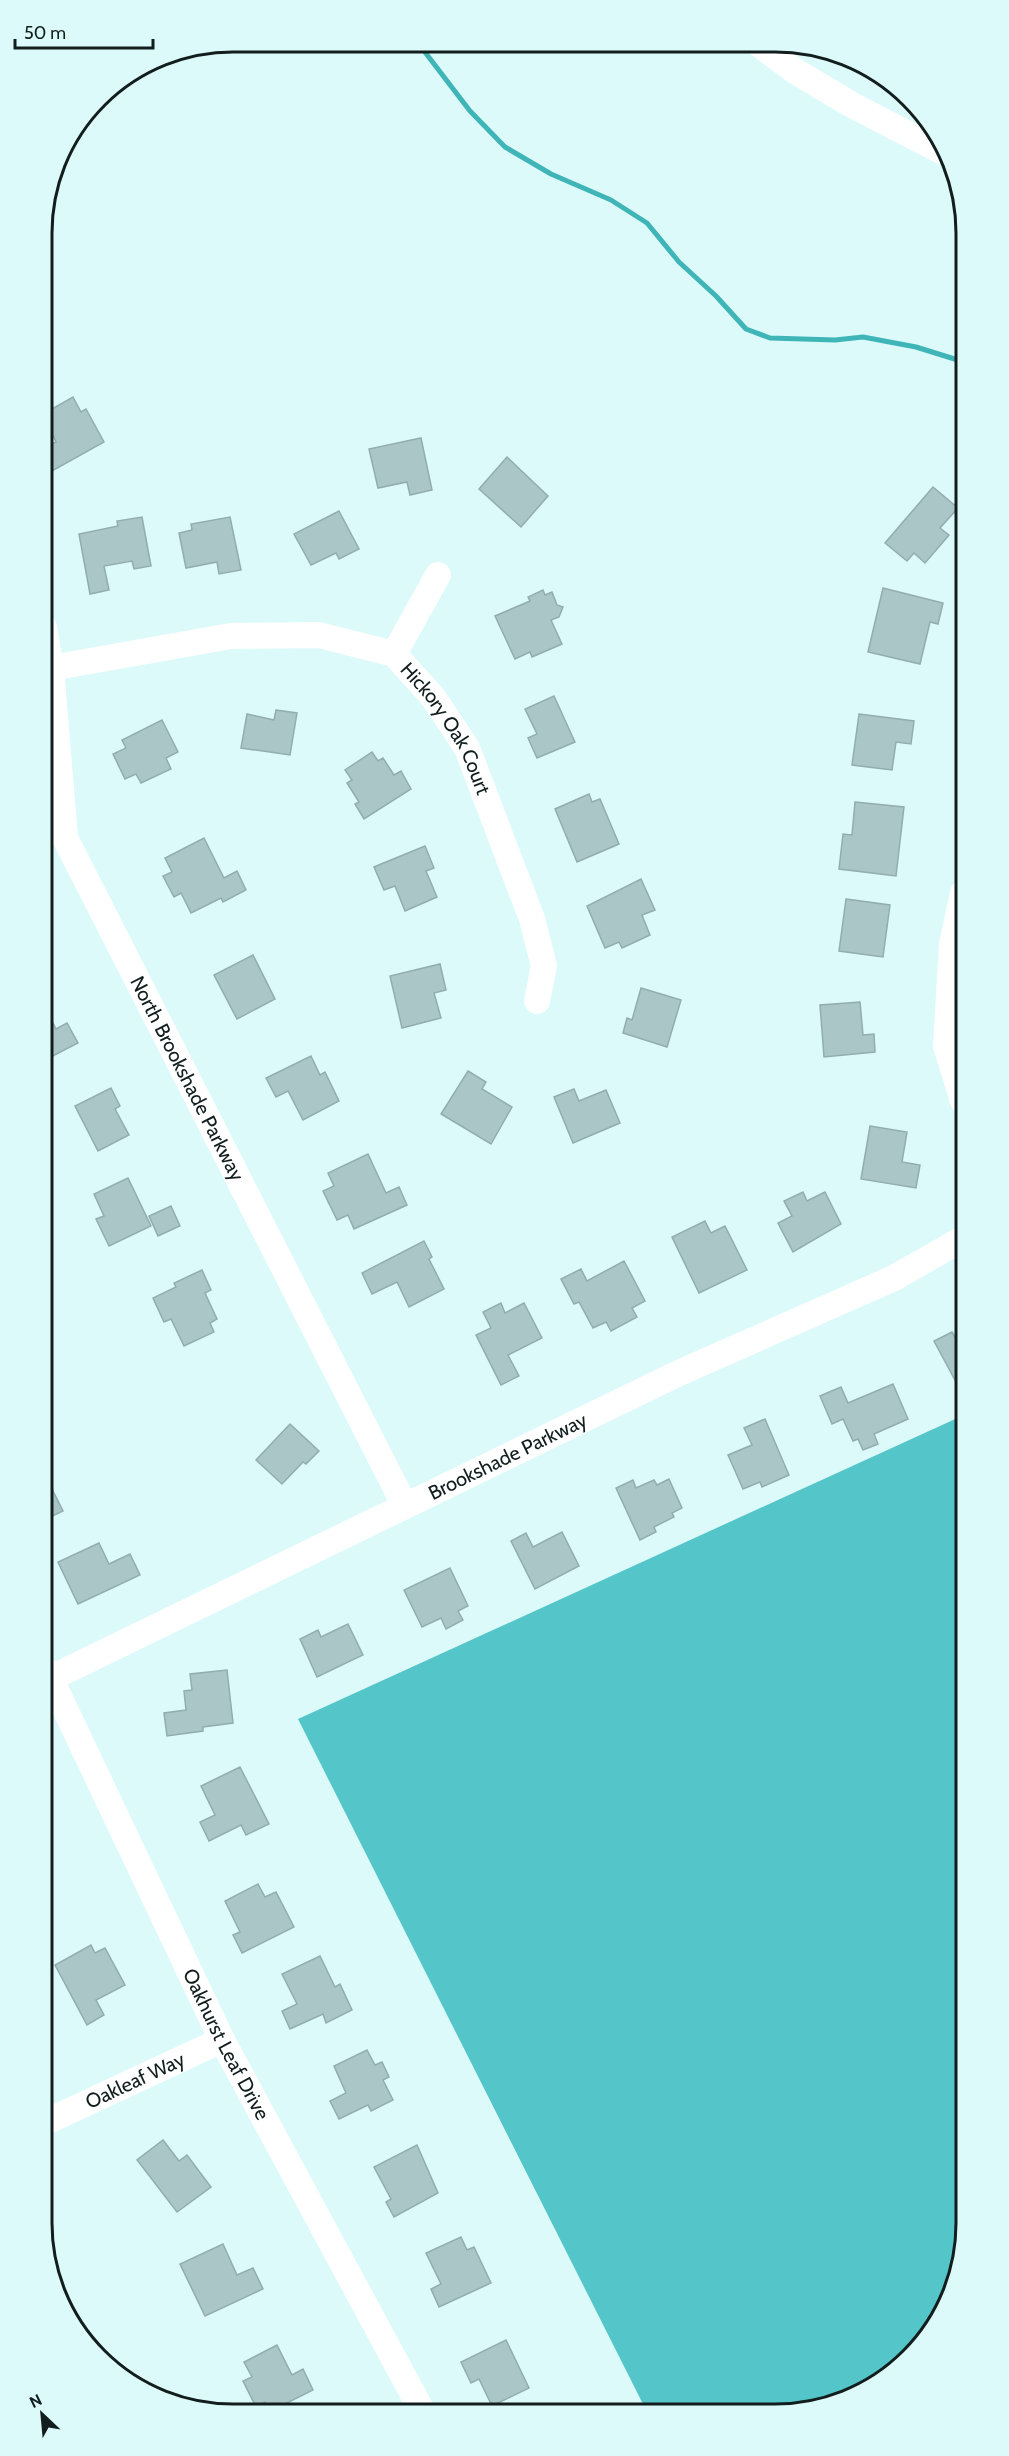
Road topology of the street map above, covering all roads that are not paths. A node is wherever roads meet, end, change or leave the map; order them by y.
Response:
1 (772, 53) edge
2 (934, 148) edge
3 (438, 575) dead end
4 (394, 654) junction
5 (53, 668) edge
6 (53, 689) edge
7 (956, 925) edge
8 (537, 1001) dead end
9 (956, 1078) edge
10 (956, 1243) edge
11 (405, 1506) junction
12 (52, 1674) edge
13 (52, 1685) edge
14 (222, 2040) junction
15 (52, 2119) edge
16 (418, 2404) edge

1 - 2 street
3 - 4 street
4 - 5 street, Hickory Oak Court
4 - 8 street, Hickory Oak Court
6 - 11 street, North Brookshade Parkway
7 - 9 street
10 - 11 street, Brookshade Parkway
11 - 12 street, Brookshade Parkway
13 - 14 street, Oakhurst Leaf Drive
14 - 15 street, Oakleaf Way
14 - 16 street, Oakhurst Leaf Drive

